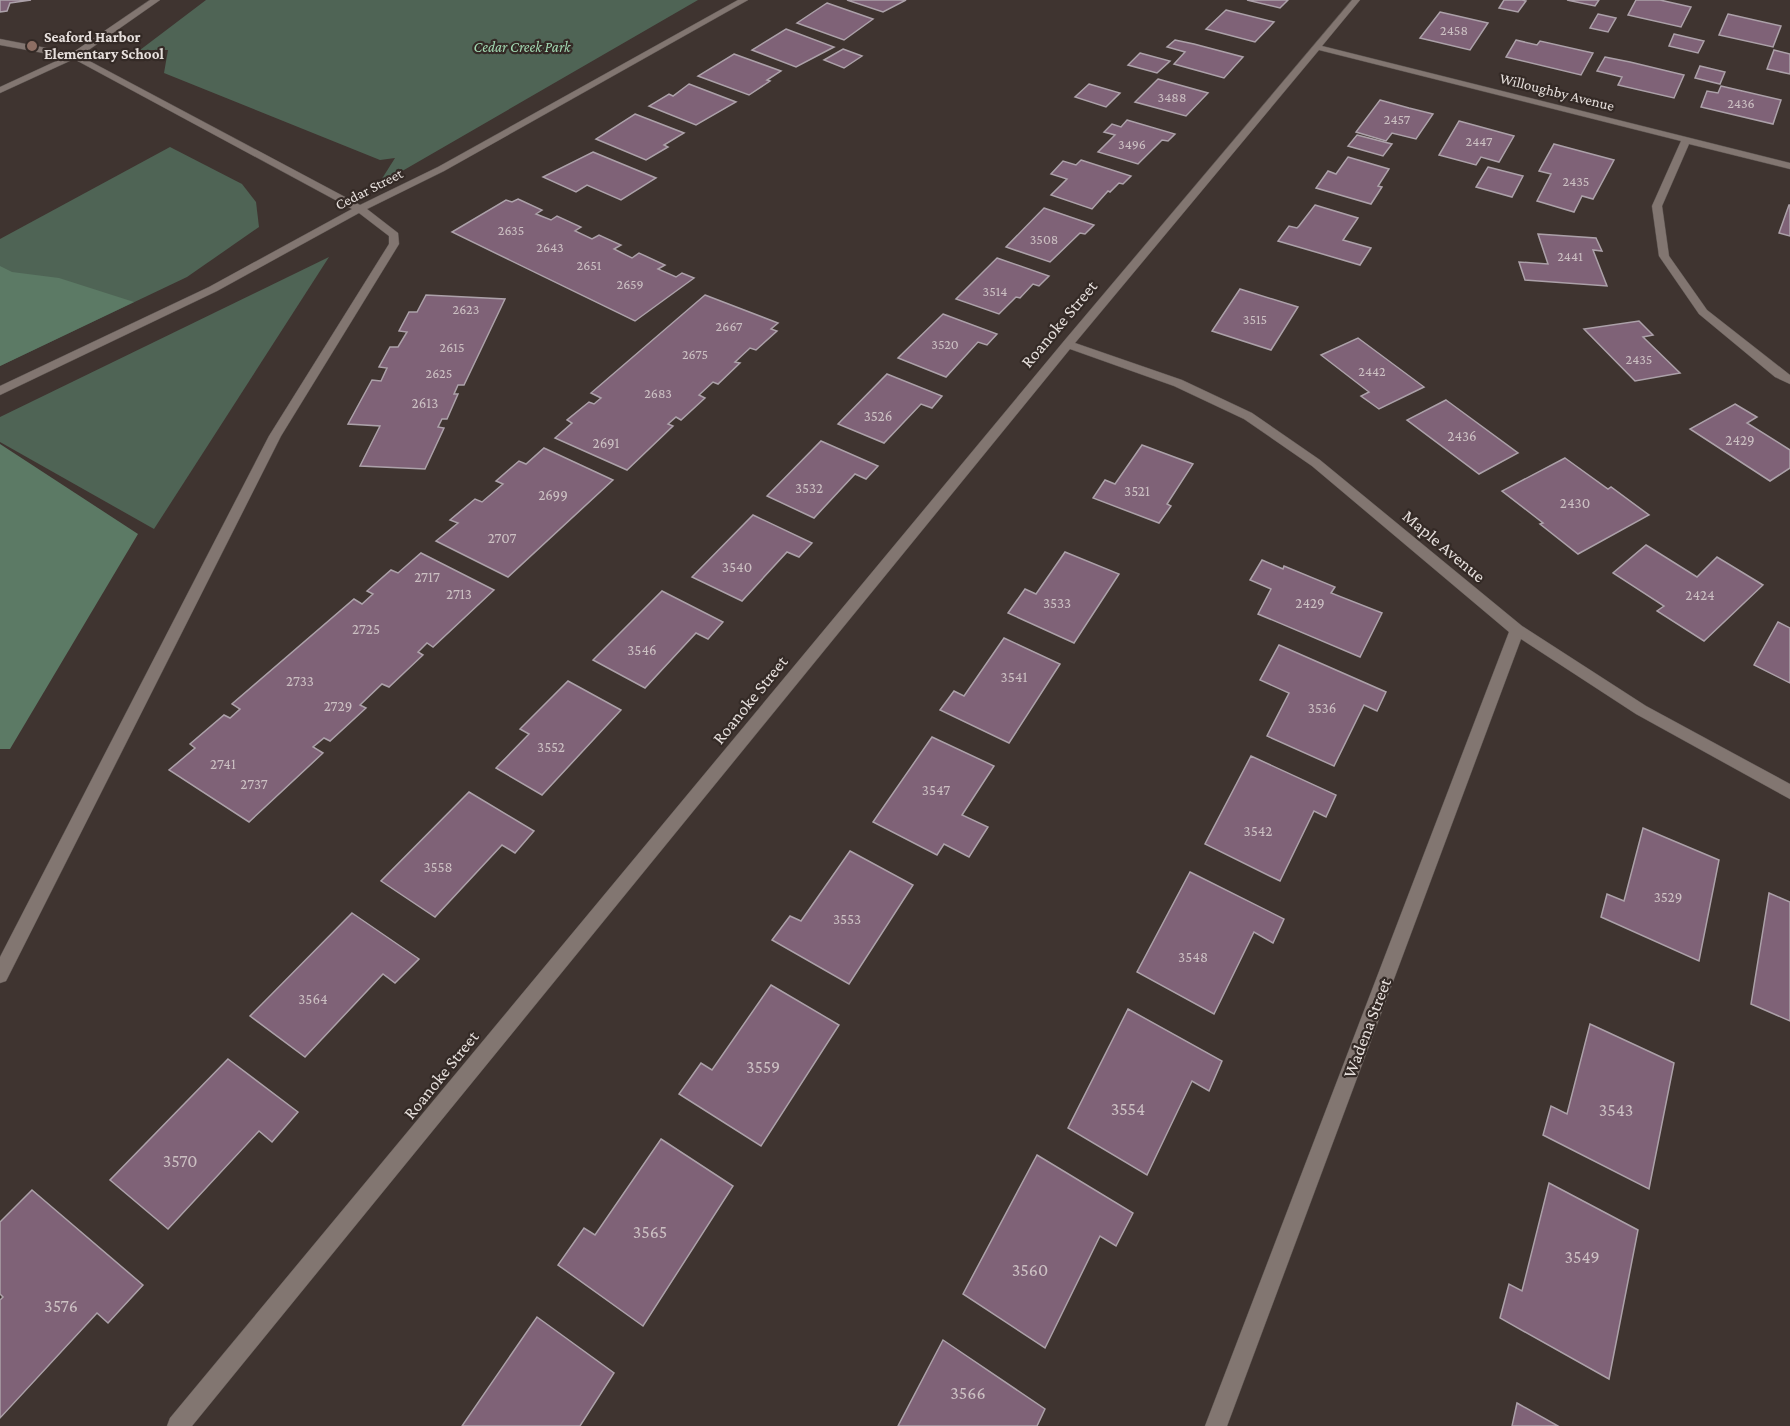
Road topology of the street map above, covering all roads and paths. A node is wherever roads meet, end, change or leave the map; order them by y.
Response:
1 (156, 0) edge
2 (744, 0) edge
3 (1356, 0) edge
4 (0, 42) edge
5 (1317, 47) junction
6 (74, 56) junction
7 (0, 90) edge
8 (1686, 140) junction
9 (1790, 166) edge
10 (360, 209) junction
11 (1068, 344) junction
12 (1790, 380) edge
13 (0, 391) edge
14 (1517, 630) junction
15 (1790, 792) edge
16 (0, 975) edge
17 (178, 1426) edge
18 (1216, 1426) edge

1 - 6 street
2 - 10 street, Cedar Street
3 - 5 street, Roanoke Street
4 - 6 street
5 - 8 street, Willoughby Avenue
5 - 11 street, Roanoke Street
6 - 7 street
6 - 10 street
8 - 9 street, Willoughby Avenue
8 - 12 street
10 - 13 street, Cedar Street
10 - 16 street
11 - 14 street, Maple Avenue
11 - 17 street, Roanoke Street
14 - 15 street, Maple Avenue
14 - 18 street, Wadena Street

